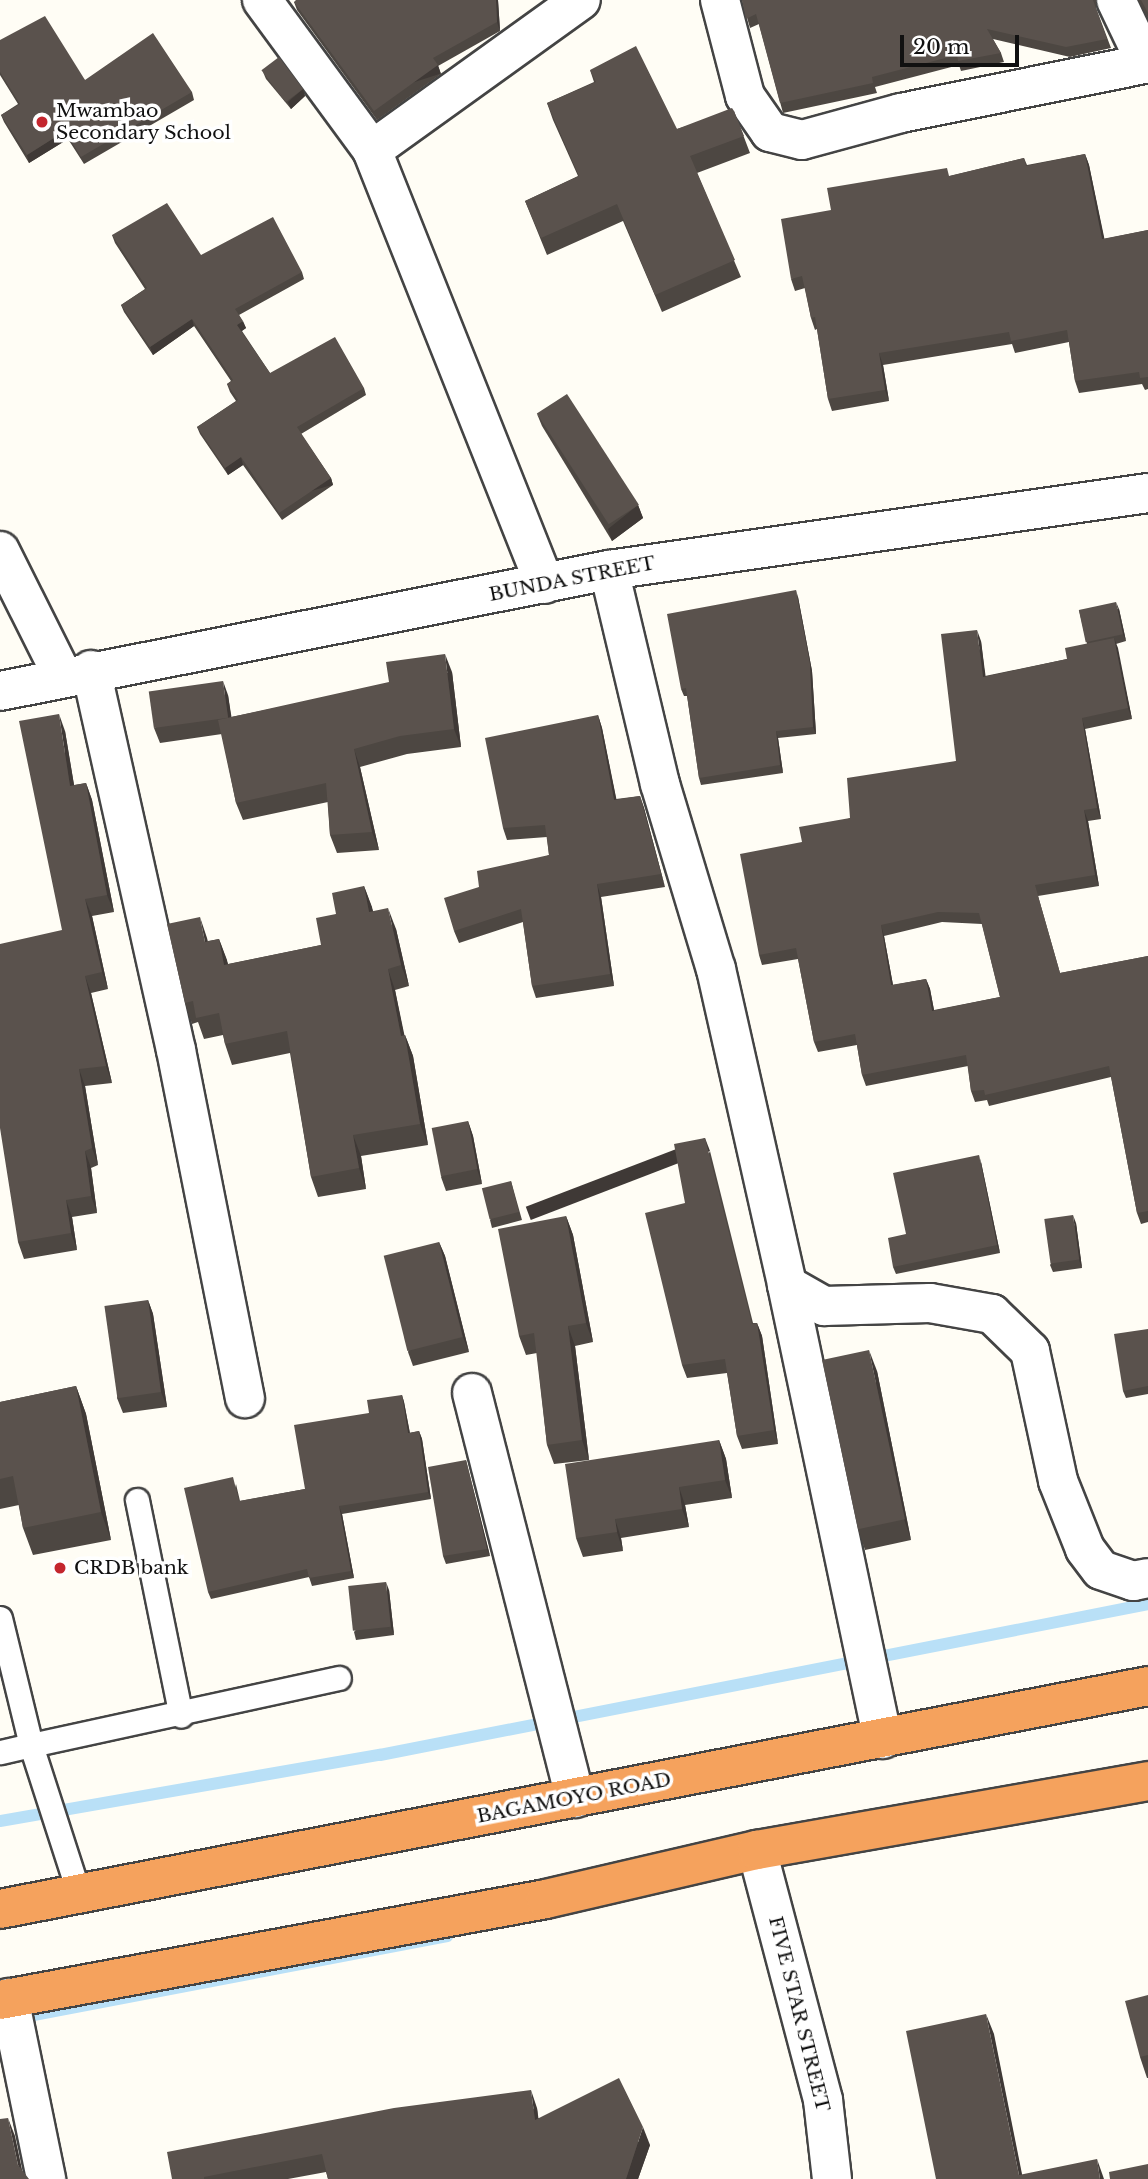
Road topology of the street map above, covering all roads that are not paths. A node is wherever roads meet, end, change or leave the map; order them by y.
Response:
1 (262, 0) edge
2 (581, 0) edge
3 (720, 0) edge
4 (1116, 0) edge
5 (1147, 63) edge
6 (372, 150) junction
7 (1148, 493) edge
8 (0, 551) edge
9 (609, 570) junction
10 (545, 584) junction
11 (76, 673) junction
12 (0, 691) edge
13 (787, 1285) junction
14 (472, 1393) dead end
15 (244, 1398) dead end
16 (137, 1500) dead end
17 (1148, 1578) edge
18 (0, 1618) edge
19 (339, 1678) dead end
20 (1148, 1686) edge
21 (181, 1716) junction
22 (883, 1739) junction
23 (31, 1745) junction
24 (0, 1752) edge
25 (1148, 1781) edge
26 (575, 1798) junction
27 (757, 1850) junction
28 (79, 1894) junction
29 (0, 1909) edge
30 (5, 1999) edge
31 (46, 2179) edge
32 (832, 2179) edge

1 - 6 street
2 - 6 street
3 - 5 street
4 - 5 street
6 - 10 street
7 - 9 street, BUNDA STREET
8 - 11 street
9 - 10 street, BUNDA STREET
9 - 13 street
10 - 11 street, BUNDA STREET
11 - 12 street, BUNDA STREET
11 - 15 street
13 - 17 street
13 - 22 street
14 - 26 street
16 - 21 lane
18 - 23 lane
19 - 21 lane
20 - 22 highway, BAGAMOYO ROAD
21 - 23 lane
22 - 26 highway, BAGAMOYO ROAD
23 - 24 lane
23 - 28 lane
25 - 27 highway
26 - 28 highway, BAGAMOYO ROAD
27 - 30 highway
27 - 32 street, FIVE STAR STREET
28 - 29 highway, BAGAMOYO ROAD
30 - 31 street

